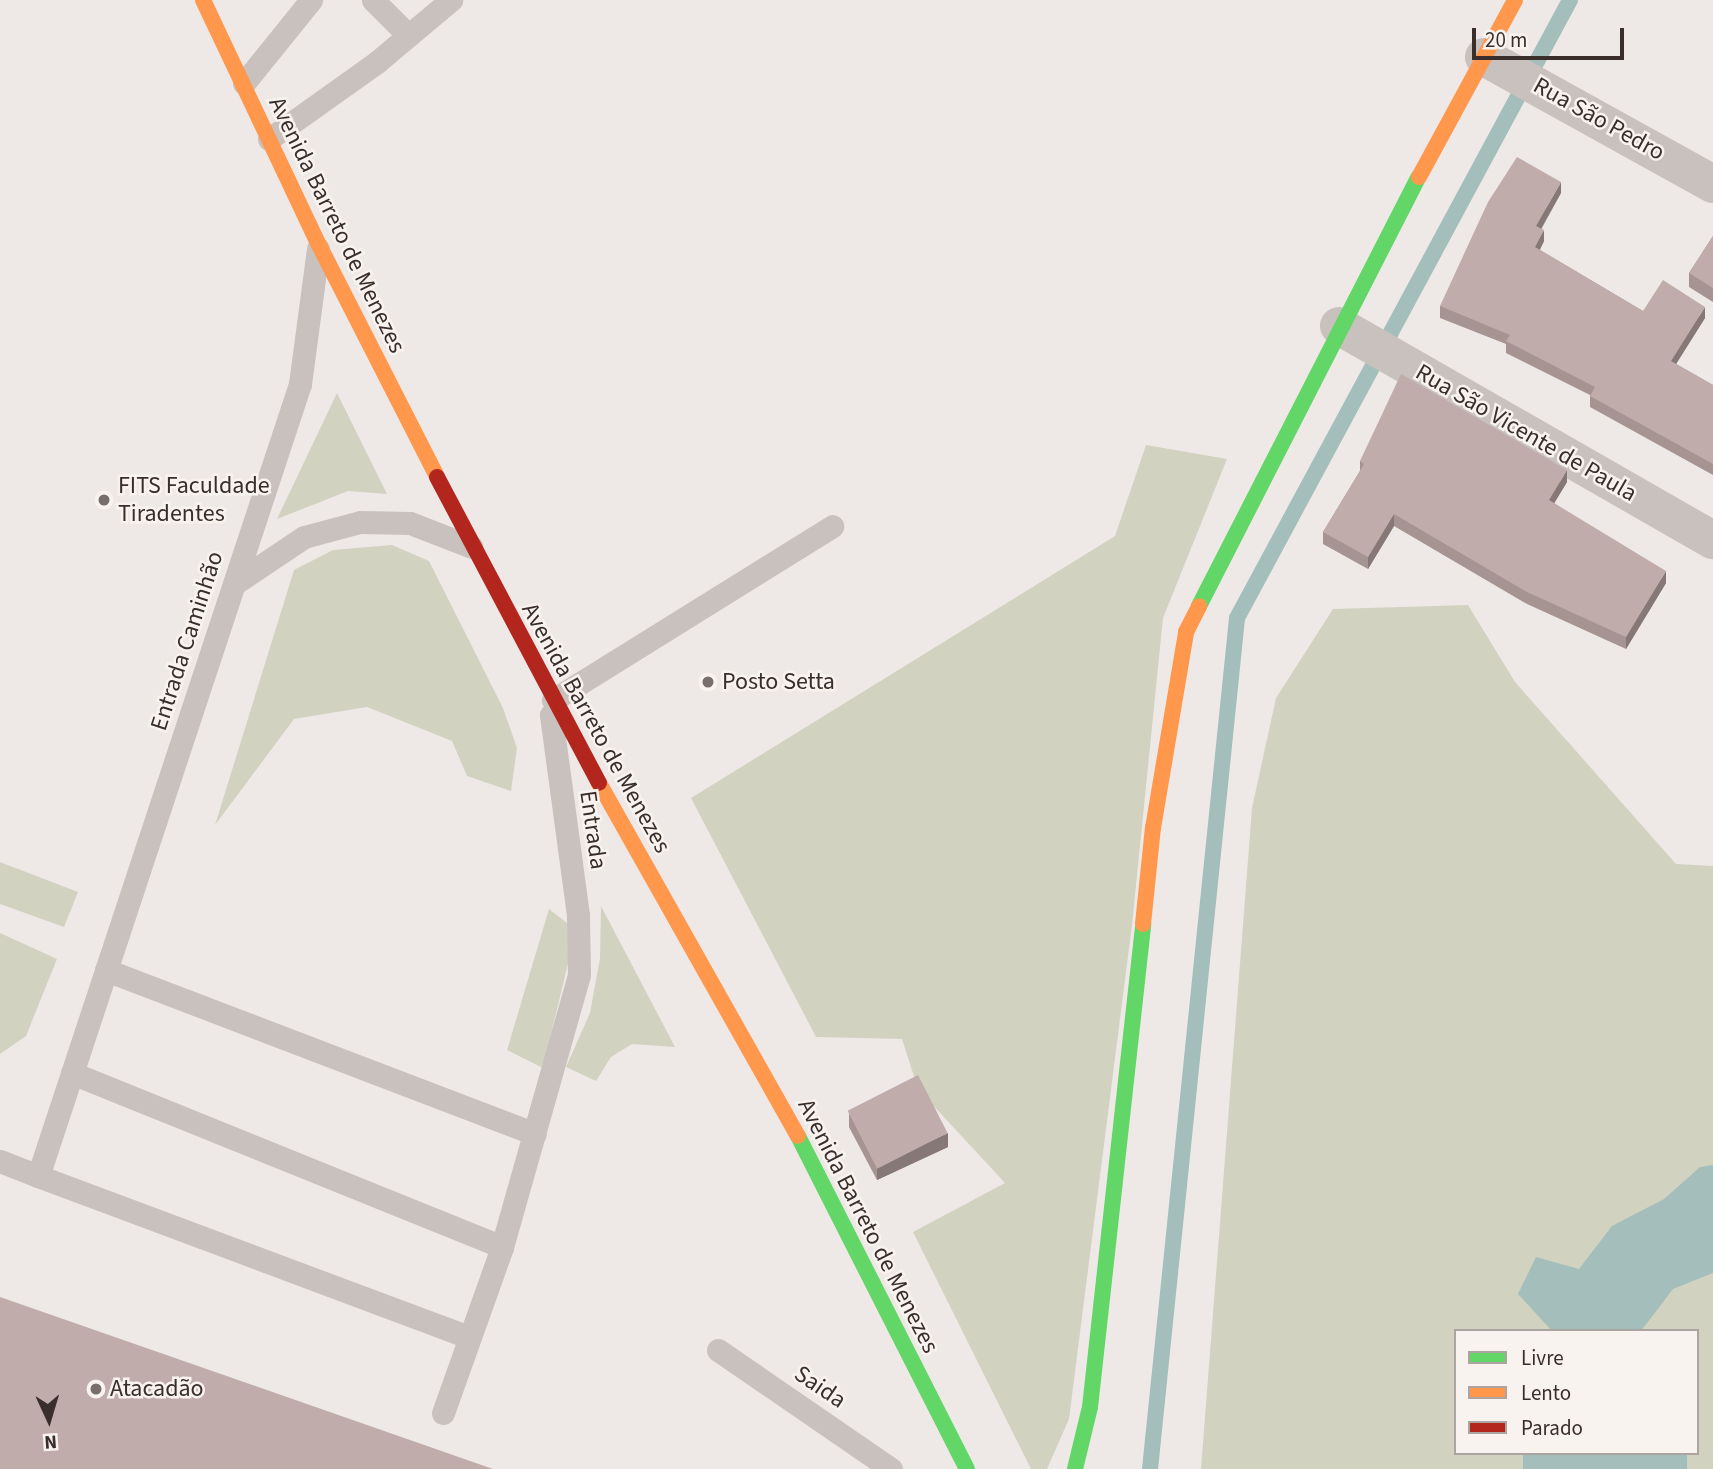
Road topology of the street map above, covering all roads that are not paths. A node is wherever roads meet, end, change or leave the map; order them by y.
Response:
1 (203, 0) edge
2 (311, 0) edge
3 (373, 0) edge
4 (451, 0) edge
5 (1515, 0) edge
6 (408, 36) junction
7 (1497, 63) junction
8 (244, 83) junction
9 (269, 139) junction
10 (1713, 184) edge
11 (319, 246) junction
12 (1349, 332) junction
13 (832, 526) dead end
14 (1713, 540) edge
15 (472, 547) junction
16 (234, 584) junction
17 (550, 696) junction
18 (106, 970) junction
19 (72, 1073) junction
20 (535, 1134) junction
21 (0, 1161) edge
22 (38, 1176) junction
23 (502, 1247) junction
24 (467, 1336) junction
25 (718, 1350) dead end
26 (443, 1413) dead end
27 (891, 1469) edge
28 (967, 1469) edge
29 (1075, 1469) edge

1 - 8 main road, Avenida Barreto de Menezes
2 - 8 lane
3 - 6 lane
4 - 6 lane
5 - 7 main road
6 - 9 lane
7 - 10 street, Rua São Pedro
7 - 12 main road
8 - 9 main road, Avenida Barreto de Menezes
9 - 11 main road, Avenida Barreto de Menezes
11 - 15 main road, Avenida Barreto de Menezes
11 - 16 lane, Entrada Caminhão
12 - 14 street, Rua São Vicente de Paula
12 - 29 main road
13 - 17 lane
15 - 16 lane
15 - 17 main road, Avenida Barreto de Menezes
16 - 18 lane, Entrada Caminhão
17 - 20 lane, Entrada
17 - 28 main road, Avenida Barreto de Menezes
18 - 19 lane, Entrada Caminhão
18 - 20 lane
19 - 22 lane, Entrada Caminhão
19 - 23 lane
20 - 23 lane, Entrada
21 - 22 lane
22 - 24 lane
23 - 24 lane, Entrada
24 - 26 lane, Entrada
25 - 27 lane, Saida

